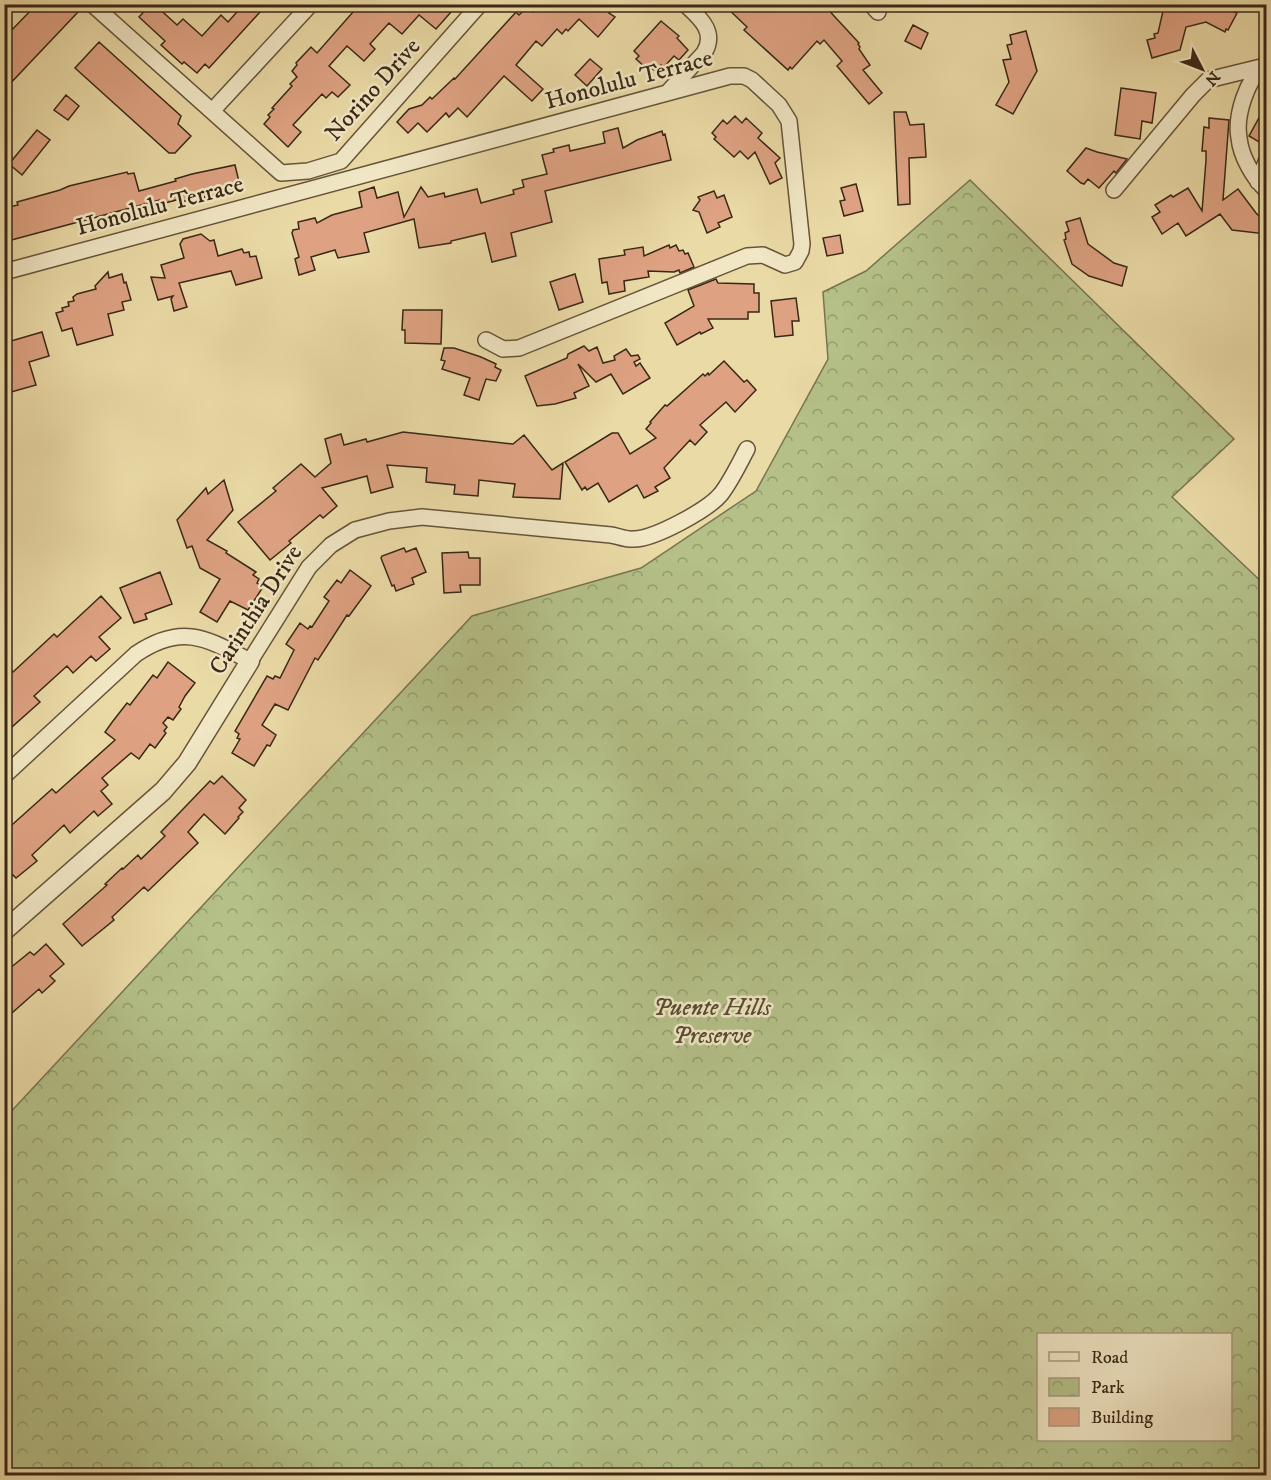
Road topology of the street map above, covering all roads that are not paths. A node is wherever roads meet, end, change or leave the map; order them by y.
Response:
1 (92, 4) edge
2 (312, 4) edge
3 (480, 4) edge
4 (685, 4) edge
5 (1264, 65) edge
6 (667, 93) junction
7 (213, 110) junction
8 (1266, 162) edge
9 (1262, 186) edge
10 (1114, 190) dead end
11 (4, 272) edge
12 (486, 340) dead end
13 (747, 449) dead end
14 (250, 661) junction
15 (4, 776) edge
16 (4, 931) edge

1 - 7 street
2 - 7 street
3 - 7 street, Norino Drive
4 - 6 street
5 - 9 street
5 - 10 street
6 - 11 street, Honolulu Terrace
6 - 12 street, Honolulu Terrace
8 - 9 street
13 - 14 street, Carinthia Drive
14 - 15 street
14 - 16 street, Carinthia Drive

